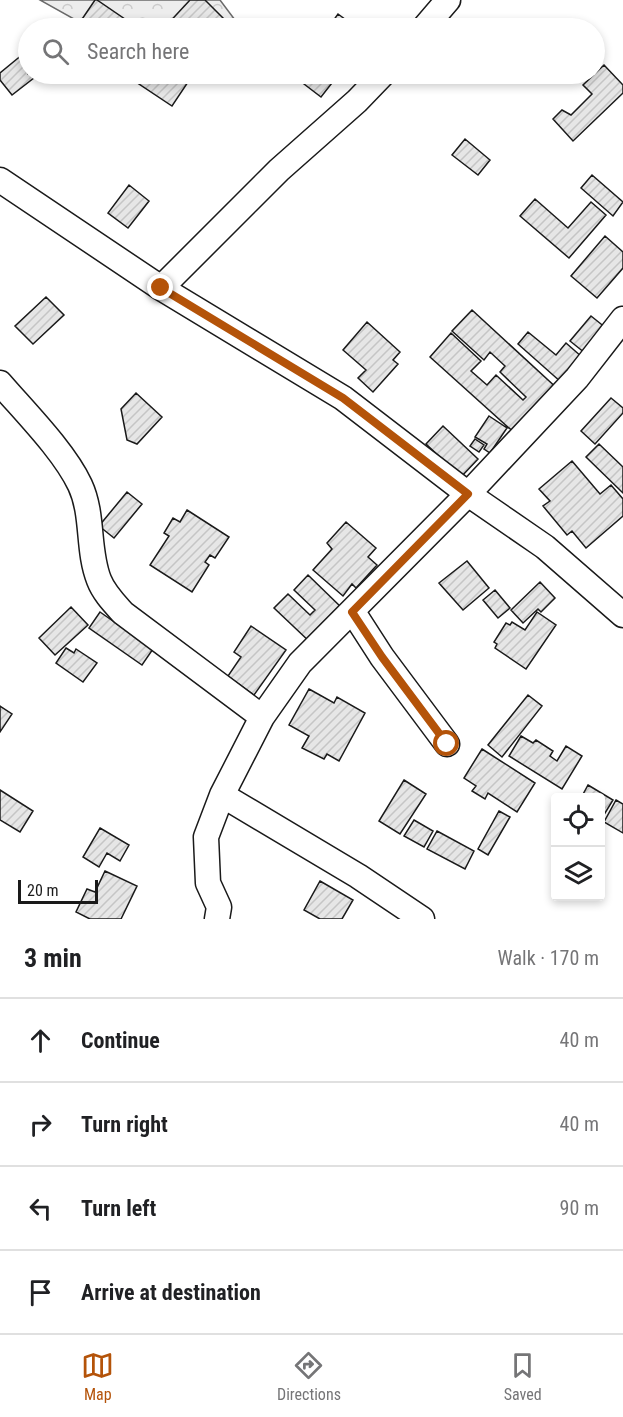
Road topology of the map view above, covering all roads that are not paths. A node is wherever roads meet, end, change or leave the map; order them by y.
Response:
1 (448, 0) edge
2 (433, 18) edge
3 (373, 84) edge
4 (0, 180) edge
5 (161, 288) junction
6 (623, 320) edge
7 (0, 383) edge
8 (468, 494) junction
9 (352, 612) junction
10 (623, 615) edge
11 (262, 717) junction
12 (447, 744) dead end
13 (222, 795) junction
14 (217, 919) edge
15 (422, 919) edge

1 - 2 street
3 - 5 street
4 - 5 street
5 - 8 street
6 - 8 street
7 - 11 street
8 - 9 street
8 - 10 street
9 - 11 street
9 - 12 street
11 - 13 street
13 - 14 street
13 - 15 street

